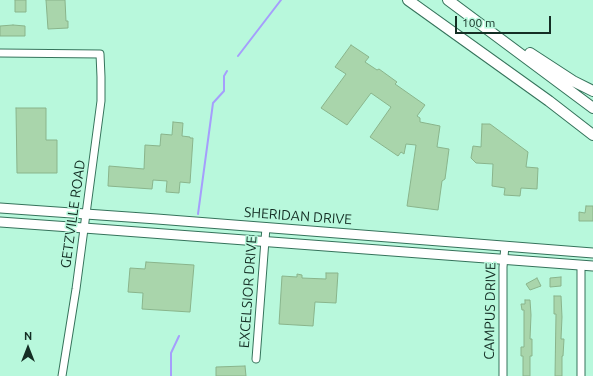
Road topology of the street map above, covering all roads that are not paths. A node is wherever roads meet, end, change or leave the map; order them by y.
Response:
1 (408, 0) edge
2 (448, 0) edge
3 (466, 13) junction
4 (0, 53) edge
5 (593, 91) edge
6 (593, 108) edge
7 (593, 135) edge
8 (0, 208) edge
9 (86, 214) junction
10 (0, 222) edge
11 (266, 227) junction
12 (84, 228) junction
13 (265, 242) junction
14 (505, 246) junction
15 (593, 253) edge
16 (504, 260) junction
17 (581, 266) junction
18 (593, 266) edge
19 (256, 359) dead end
20 (62, 376) edge
21 (503, 376) edge
22 (581, 376) edge

1 - 7 highway
2 - 3 highway
3 - 5 highway
3 - 6 highway
4 - 9 street, GETZVILLE ROAD
8 - 9 main road, SHERIDAN DRIVE
9 - 11 main road, SHERIDAN DRIVE
9 - 12 street, GETZVILLE ROAD
10 - 12 main road, SHERIDAN DRIVE
11 - 13 street, EXCELSIOR DRIVE
11 - 14 main road, SHERIDAN DRIVE
12 - 13 main road, SHERIDAN DRIVE
12 - 20 street, GETZVILLE ROAD
13 - 16 main road, SHERIDAN DRIVE
13 - 19 street, EXCELSIOR DRIVE
14 - 15 main road, SHERIDAN DRIVE
14 - 16 street, CAMPUS DRIVE
16 - 17 main road, SHERIDAN DRIVE
16 - 21 street, CAMPUS DRIVE
17 - 18 main road, SHERIDAN DRIVE
17 - 22 street

